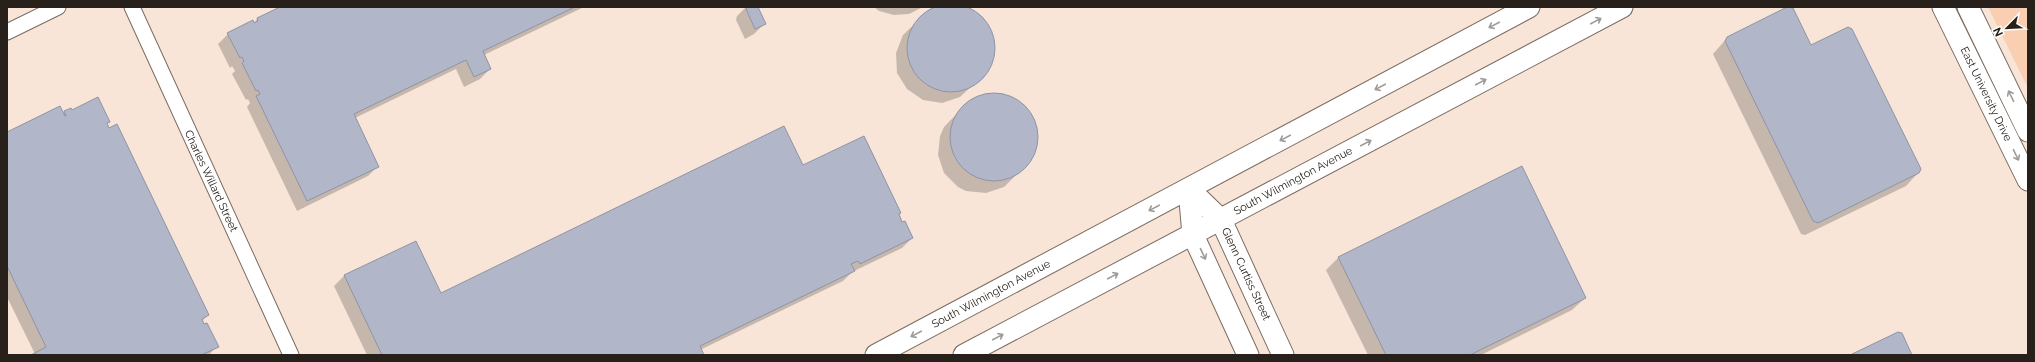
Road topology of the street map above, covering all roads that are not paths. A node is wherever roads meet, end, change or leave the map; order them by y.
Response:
1 (58, 7) edge
2 (132, 7) edge
3 (1529, 7) edge
4 (1622, 7) edge
5 (1943, 7) edge
6 (1968, 7) edge
7 (7, 32) edge
8 (2028, 131) edge
9 (2028, 180) edge
10 (1189, 189) junction
11 (1221, 220) junction
12 (1193, 235) junction
13 (291, 355) edge
14 (876, 355) edge
15 (964, 355) edge
16 (1248, 355) edge
17 (1283, 355) edge

1 - 7 street
2 - 13 street, Charles Willard Street
3 -> 10 main road, South Wilmington Avenue
11 -> 4 main road, South Wilmington Avenue
5 -> 9 main road, East University Drive
8 -> 6 main road, East University Drive
10 - 11 main road, Glenn Curtiss Street
10 - 12 main road
10 -> 14 main road, South Wilmington Avenue
11 - 12 main road, South Wilmington Avenue
11 - 17 main road, Glenn Curtiss Street
15 -> 12 main road, South Wilmington Avenue
12 -> 16 main road

